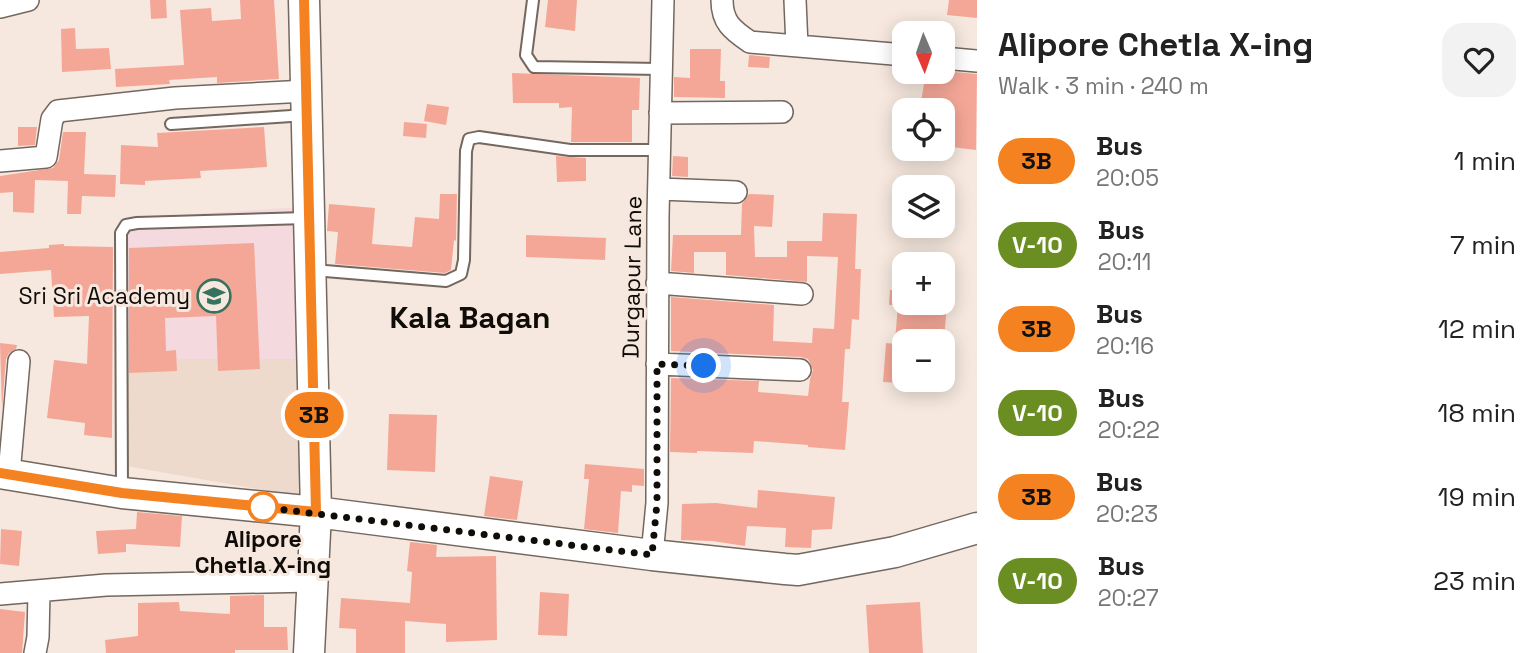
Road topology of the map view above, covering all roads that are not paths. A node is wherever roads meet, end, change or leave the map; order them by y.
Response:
1 (29, 0) edge
2 (304, 0) edge
3 (533, 0) edge
4 (663, 0) edge
5 (722, 0) edge
6 (795, 0) edge
7 (0, 7) edge
8 (797, 46) junction
9 (892, 54) edge
10 (956, 59) edge
11 (977, 61) edge
12 (661, 69) junction
13 (306, 103) junction
14 (782, 112) dead end
15 (660, 113) junction
16 (172, 124) dead end
17 (660, 150) junction
18 (0, 161) edge
19 (660, 189) junction
20 (736, 192) dead end
21 (309, 218) junction
22 (309, 269) junction
23 (657, 283) junction
24 (802, 294) dead end
25 (19, 361) dead end
26 (657, 364) junction
27 (800, 370) dead end
28 (4, 473) edge
29 (122, 493) junction
30 (316, 512) junction
31 (977, 528) edge
32 (652, 555) junction
33 (312, 581) junction
34 (39, 592) junction
35 (0, 594) edge
36 (35, 653) edge
37 (309, 653) edge

1 - 7 street
2 - 13 main road
3 - 12 lane
4 - 12 street, Durgapur Lane
5 - 8 street
6 - 8 street
8 - 9 street
10 - 11 street
12 - 15 street, Durgapur Lane
13 - 16 lane
13 - 18 street
13 - 21 main road
14 - 15 street
15 - 17 street, Durgapur Lane
17 - 19 street, Durgapur Lane
17 - 22 lane
19 - 20 street
19 - 23 street, Durgapur Lane
21 - 22 main road
21 - 29 lane
22 - 30 main road
23 - 24 street
23 - 26 street, Durgapur Lane
25 - 28 street
26 - 27 street
26 - 32 street, Durgapur Lane
28 - 29 main road
29 - 30 main road
30 - 32 main road
30 - 33 main road
31 - 32 main road
33 - 34 street
33 - 37 main road
34 - 35 street
34 - 36 street

